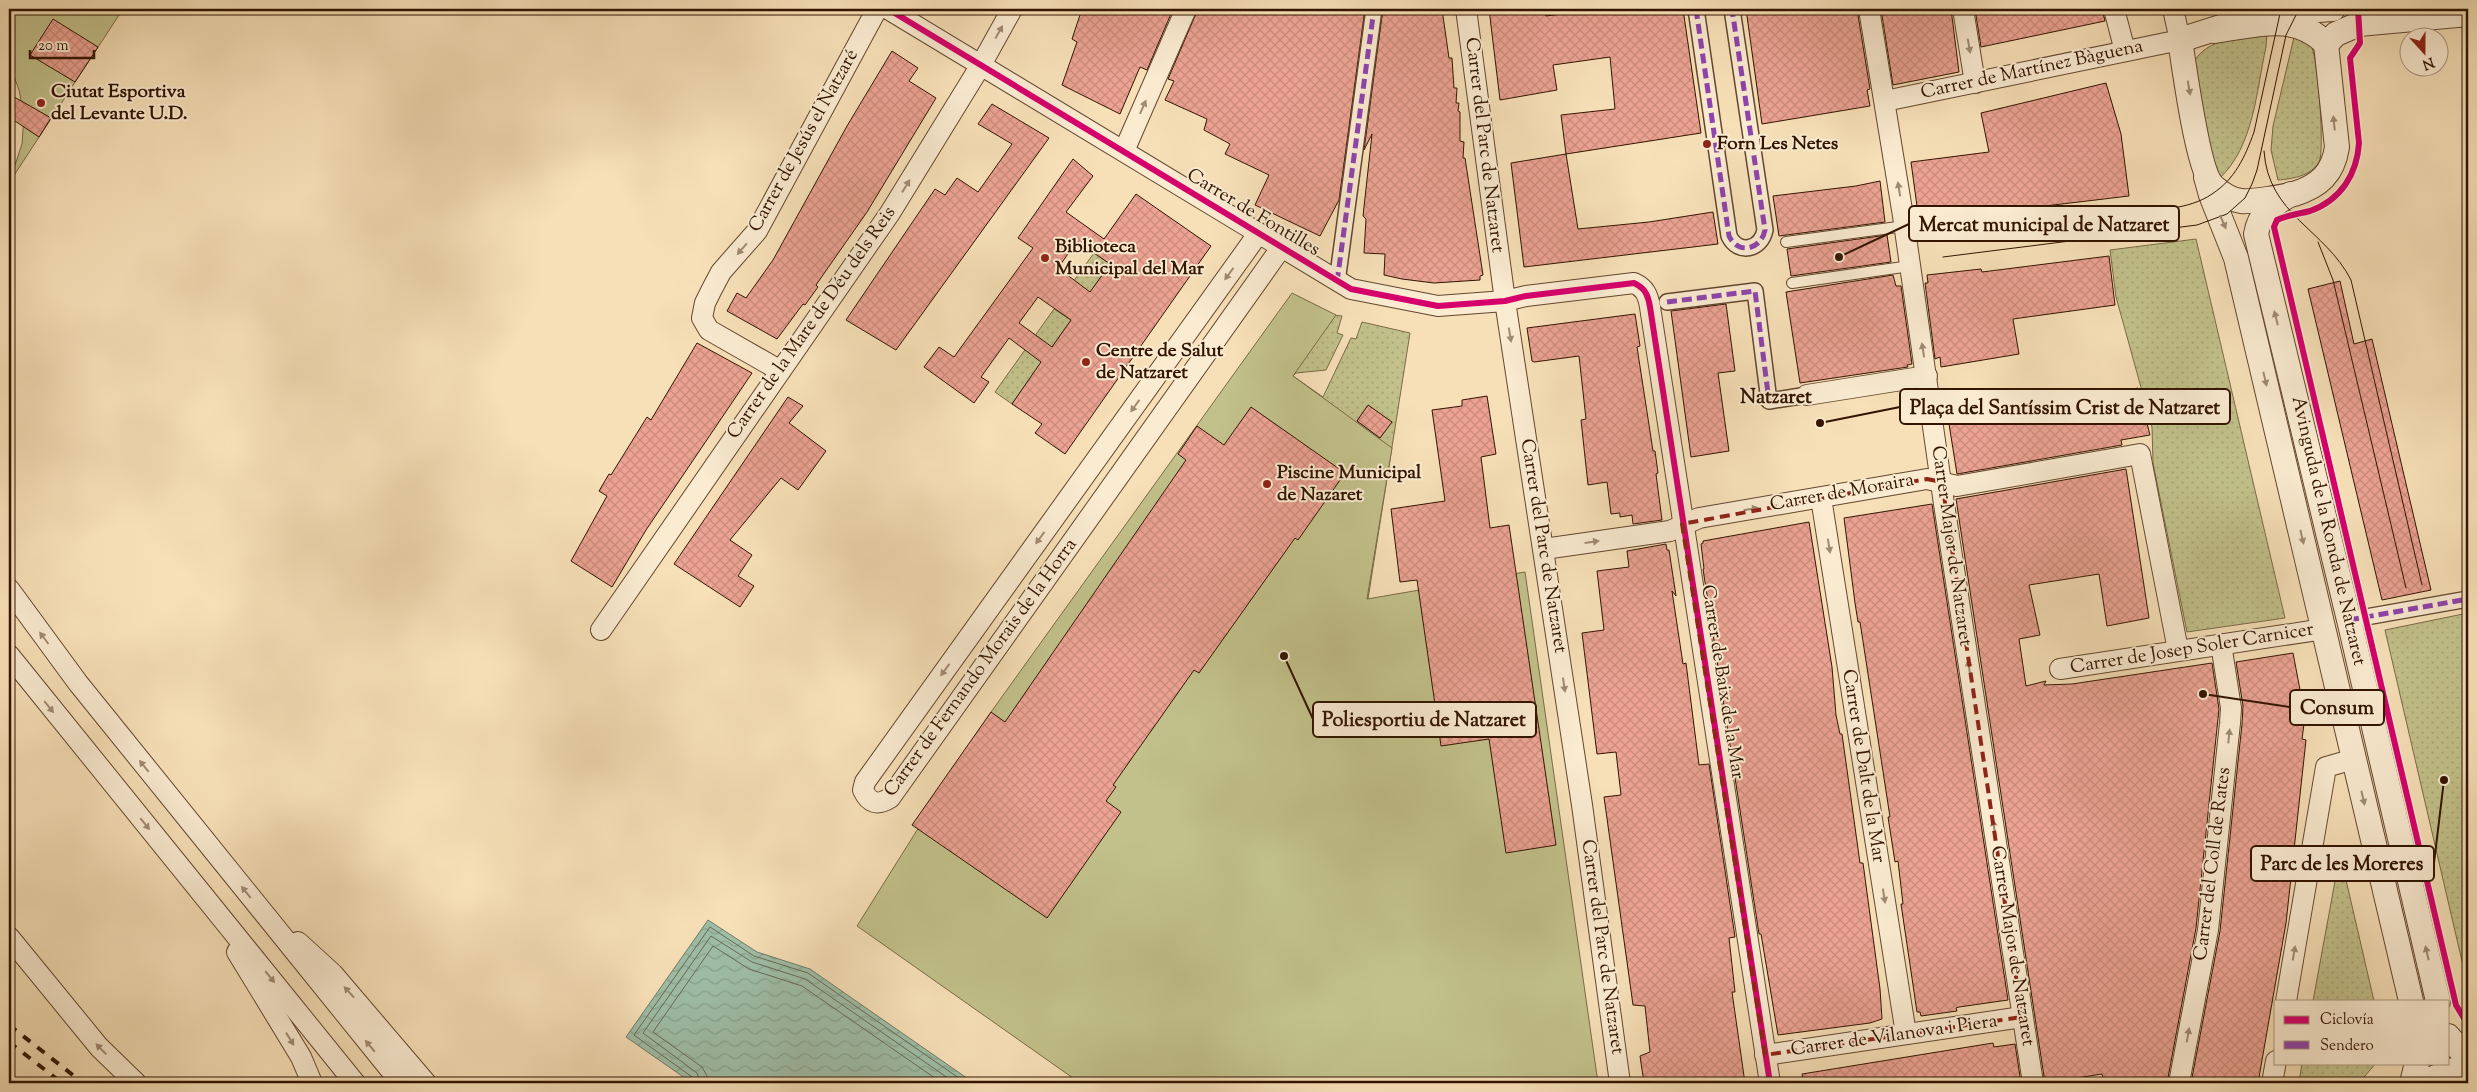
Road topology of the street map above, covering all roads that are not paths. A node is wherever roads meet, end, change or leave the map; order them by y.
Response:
1 (878, 9) edge
2 (888, 9) edge
3 (1012, 9) edge
4 (1186, 9) edge
5 (1374, 9) edge
6 (1466, 9) edge
7 (1696, 9) edge
8 (1732, 9) edge
9 (1869, 9) edge
10 (1963, 9) edge
11 (2114, 9) edge
12 (2173, 9) edge
13 (2333, 9) edge
14 (2273, 11) edge
15 (2468, 14) edge
16 (2214, 31) junction
17 (2180, 40) junction
18 (2326, 44) junction
19 (2125, 51) junction
20 (980, 65) junction
21 (1976, 82) junction
22 (1885, 101) junction
23 (1124, 151) junction
24 (2206, 177) junction
25 (2291, 194) junction
26 (1905, 226) junction
27 (1258, 234) junction
28 (1786, 242) dead end
29 (1281, 248) junction
30 (1910, 266) junction
31 (1337, 282) junction
32 (1792, 283) dead end
33 (1642, 287) joint
34 (1505, 302) junction
35 (1667, 302) dead end
36 (779, 370) junction
37 (1927, 376) junction
38 (1807, 395) joint
39 (1942, 482) junction
40 (1821, 498) junction
41 (1682, 524) junction
42 (1544, 549) junction
43 (9, 589) edge
44 (2468, 599) edge
45 (2349, 620) junction
46 (2324, 629) junction
47 (601, 630) dead end
48 (2221, 644) junction
49 (2178, 650) junction
50 (9, 655) edge
51 (2060, 669) dead end
52 (2354, 759) junction
53 (202, 892) junction
54 (266, 917) junction
55 (9, 937) edge
56 (2286, 1000) edge
57 (2411, 1000) edge
58 (2438, 1000) edge
59 (2022, 1017) junction
60 (1906, 1034) junction
61 (2450, 1038) edge
62 (1765, 1055) junction
63 (2468, 1059) edge
64 (2276, 1064) edge
65 (2417, 1064) edge
66 (2468, 1071) edge
67 (136, 1083) edge
68 (312, 1083) edge
69 (355, 1083) edge
70 (401, 1083) edge
71 (426, 1083) edge
72 (1620, 1083) edge
73 (1770, 1083) edge
74 (2033, 1083) edge
75 (2179, 1083) edge
76 (2272, 1083) edge
77 (2412, 1083) edge
78 (2426, 1083) edge

1 -> 36 street, Carrer de Jesús el Natzaré
2 - 20 street, Carrer de Fontilles
20 -> 3 street, Carrer de la Mare de Déu dels Reis
23 -> 4 street
5 - 31 street
6 - 34 street, Carrer del Parc de Natzaret
7 - 8 street
9 - 22 street, Carrer Major de Natzaret
10 -> 21 street
11 - 19 street
12 - 17 street
13 - 14 street
14 - 16 street
15 - 18 street
16 - 17 street
16 - 18 street
17 - 19 street, Carrer de Martínez Bàguena
17 -> 24 street, Avinguda de la Ronda de Natzaret
25 -> 18 street, Avinguda de la Ronda de Natzaret
19 - 21 street, Carrer de Martínez Bàguena
20 - 23 street, Carrer de Fontilles
36 -> 20 street, Carrer de la Mare de Déu dels Reis
21 - 22 street, Carrer de Martínez Bàguena
26 -> 22 street, Carrer Major de Natzaret
23 - 27 street, Carrer de Fontilles
24 - 25 street, Avinguda de la Ronda de Natzaret
24 -> 46 street, Avinguda de la Ronda de Natzaret
45 -> 25 street, Avinguda de la Ronda de Natzaret
26 - 28 lane
26 - 30 street, Carrer Major de Natzaret
27 - 29 street, Carrer de Fontilles
27 -> 29 street, Carrer de Fernando Morais de la Horra
29 - 31 street, Carrer de Fontilles
30 - 32 lane
37 -> 30 street, Carrer Major de Natzaret
31 - 34 street, Carrer de Fontilles
33 - 34 street, Carrer de Fontilles
33 - 41 street, Carrer de Baix de la Mar
34 -> 42 street, Carrer del Parc de Natzaret
35 - 38 street
36 - 47 street, Carrer de la Mare de Déu dels Reis
37 - 38 street
37 - 39 street, Carrer Major de Natzaret
39 - 40 street, Carrer de Moraira
39 - 49 street, Carrer de Moraira
59 -> 39 street, Carrer Major de Natzaret
41 -> 40 street, Carrer de Moraira
40 -> 60 street, Carrer de Dalt de la Mar
42 -> 41 street, Carrer de Moraira
41 - 62 street, Carrer de Baix de la Mar
42 -> 72 street, Carrer del Parc de Natzaret
54 -> 43 street
44 - 45 street
58 -> 45 street, Avinguda de la Ronda de Natzaret
46 - 48 street, Carrer de Josep Soler Carnicer
46 - 52 street, Avinguda de la Ronda de Natzaret
48 - 49 street, Carrer de Josep Soler Carnicer
75 -> 48 street, Carrer del Coll de Rates
49 - 51 street, Carrer de Josep Soler Carnicer
50 -> 53 street
56 -> 52 street
52 -> 57 street, Avinguda de la Ronda de Natzaret
53 -> 68 street
53 -> 69 street
70 -> 54 street
71 -> 54 street
67 -> 55 street
59 - 60 street, Carrer de Vilanova i Piera
59 - 74 street, Carrer Major de Natzaret
60 - 62 street, Carrer de Vilanova i Piera
61 - 63 street
62 - 73 street, Carrer de Baix de la Mar
64 - 76 street
65 - 77 street
66 - 78 main road

